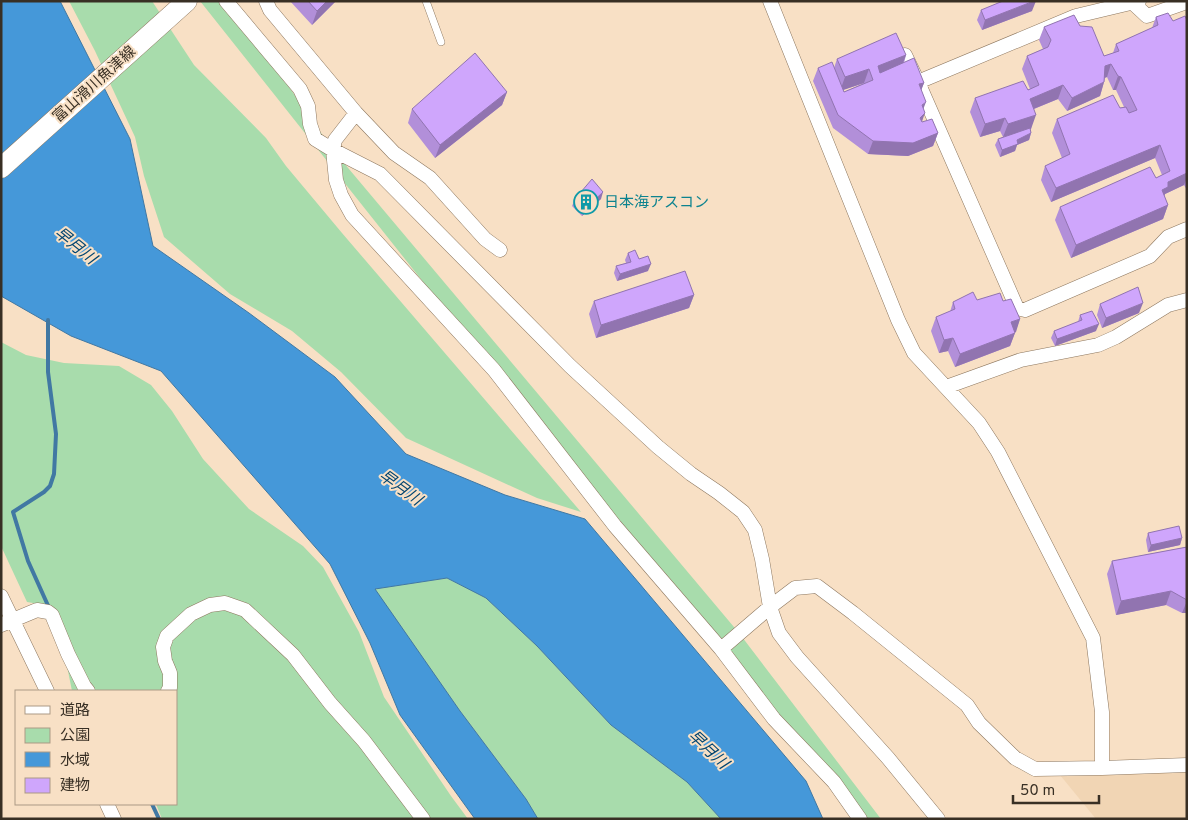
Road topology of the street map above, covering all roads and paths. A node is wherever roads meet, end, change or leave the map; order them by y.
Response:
1 (187, 1) edge
2 (226, 1) edge
3 (266, 1) edge
4 (426, 1) edge
5 (770, 1) edge
6 (1136, 2) edge
7 (1187, 2) edge
8 (441, 42) dead end
9 (905, 55) edge
10 (918, 82) junction
11 (356, 113) junction
12 (333, 150) junction
13 (1, 168) edge
14 (1187, 229) edge
15 (500, 250) dead end
16 (1187, 300) edge
17 (946, 387) junction
18 (1, 596) edge
19 (770, 607) junction
20 (7, 622) edge
21 (721, 649) junction
22 (46, 690) edge
23 (87, 690) edge
24 (169, 690) edge
25 (1187, 765) edge
26 (1102, 768) junction
27 (107, 805) edge
28 (114, 819) edge
29 (424, 819) edge
30 (860, 819) edge
31 (938, 819) edge

1 - 13 main road, 富山滑川魚津線
2 - 12 street
3 - 11 street
4 - 8 lane
5 - 17 street
6 - 7 street
6 - 10 street
9 - 10 street
10 - 14 street
11 - 12 street
11 - 15 street
12 - 19 street
12 - 21 street
16 - 17 street
17 - 26 street
18 - 20 street
19 - 21 street
19 - 26 street
19 - 31 street
20 - 22 street
20 - 23 street
21 - 30 street
24 - 29 street
25 - 26 street
27 - 28 street

